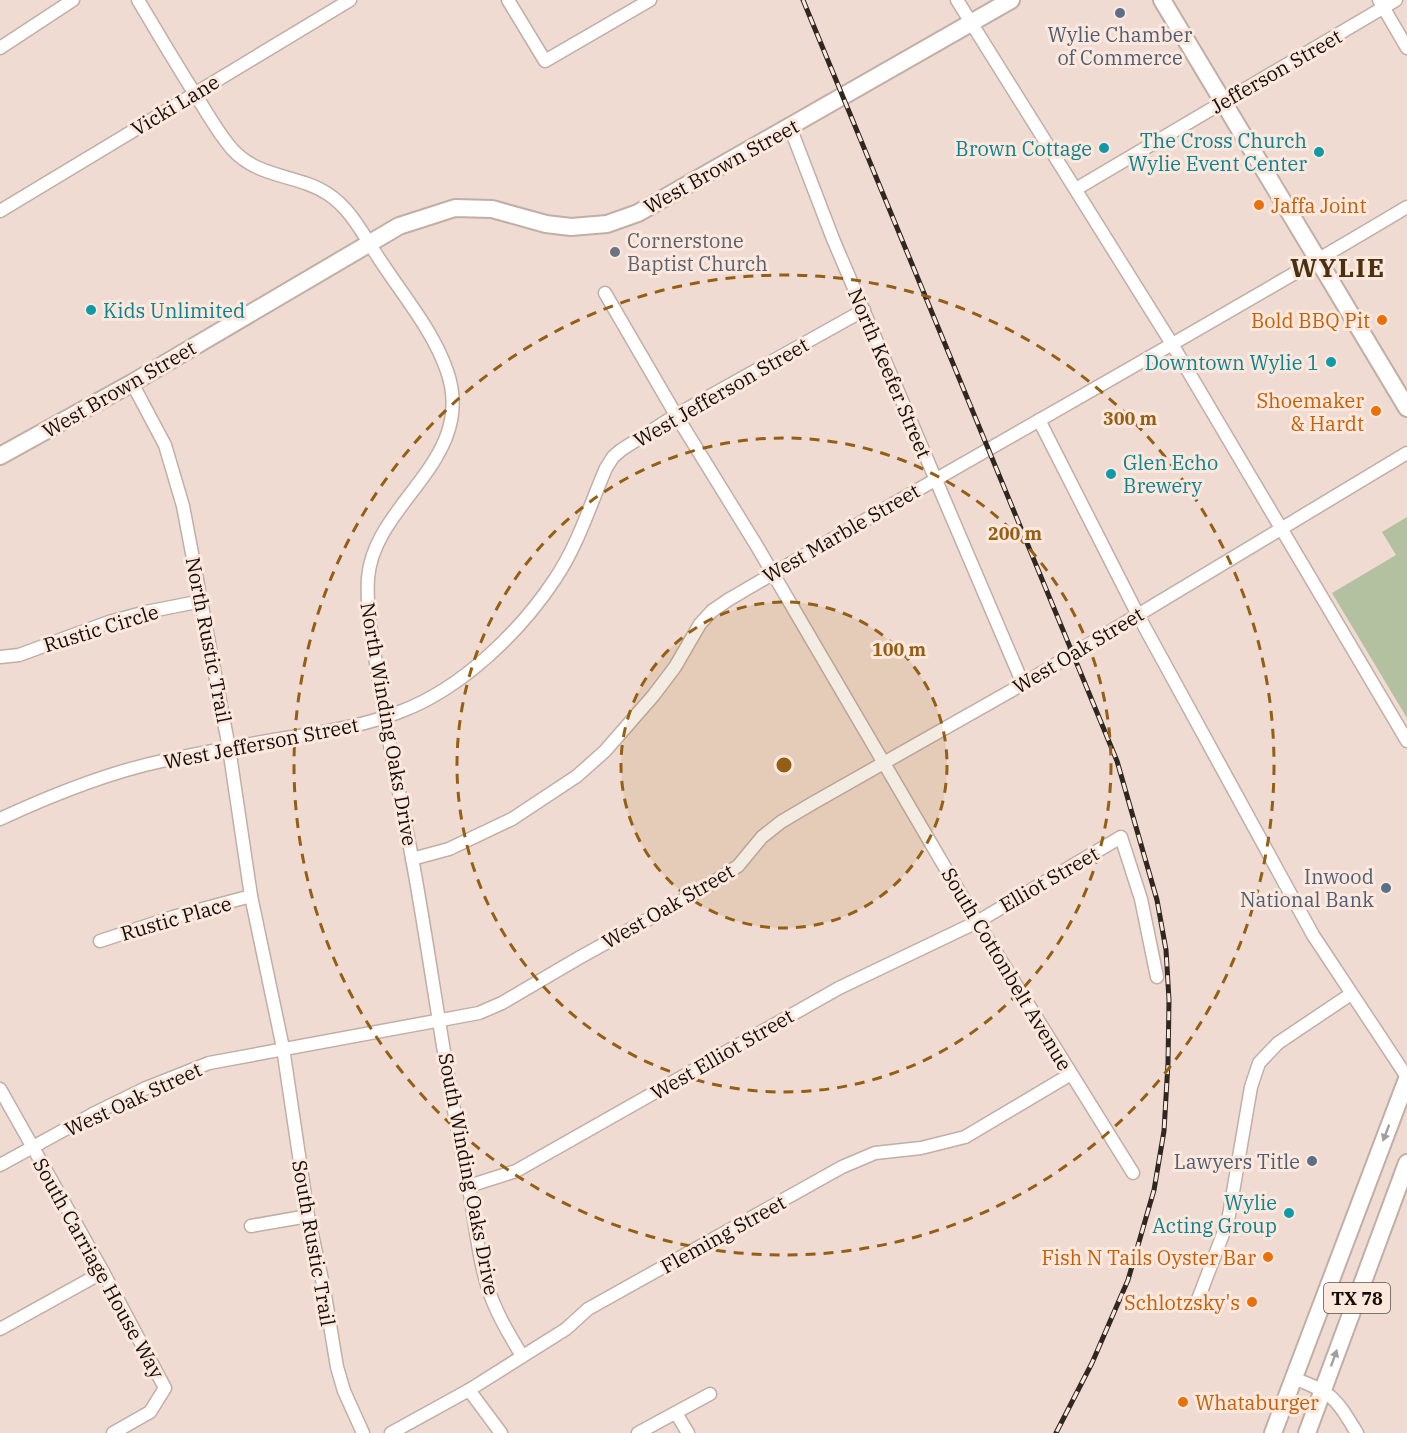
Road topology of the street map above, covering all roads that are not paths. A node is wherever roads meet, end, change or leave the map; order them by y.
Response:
1 (73, 0) edge
2 (138, 0) edge
3 (350, 0) edge
4 (508, 0) edge
5 (650, 0) edge
6 (957, 0) edge
7 (1011, 0) edge
8 (1162, 0) edge
9 (1396, 0) edge
10 (1381, 4) edge
11 (971, 23) junction
12 (0, 48) edge
13 (1407, 48) edge
14 (194, 93) junction
15 (1223, 101) junction
16 (790, 127) junction
17 (1076, 189) junction
18 (1407, 207) edge
19 (0, 211) edge
20 (369, 244) junction
21 (1320, 259) junction
22 (605, 292) dead end
23 (864, 310) junction
24 (1172, 344) junction
25 (132, 383) junction
26 (1407, 408) edge
27 (676, 414) junction
28 (1039, 420) junction
29 (1407, 453) edge
30 (0, 456) edge
31 (934, 479) junction
32 (1281, 528) junction
33 (772, 573) junction
34 (202, 601) junction
35 (1138, 615) junction
36 (0, 657) edge
37 (1023, 684) junction
38 (384, 717) junction
39 (1407, 741) edge
40 (229, 748) junction
41 (885, 763) junction
42 (0, 819) edge
43 (412, 859) junction
44 (251, 896) junction
45 (977, 922) junction
46 (100, 941) dead end
47 (1157, 977) dead end
48 (1351, 994) junction
49 (440, 1020) junction
50 (283, 1048) junction
51 (1071, 1074) junction
52 (1407, 1078) edge
53 (0, 1089) edge
54 (33, 1147) junction
55 (0, 1165) edge
56 (1406, 1167) edge
57 (1133, 1173) dead end
58 (469, 1186) junction
59 (308, 1216) junction
60 (251, 1226) dead end
61 (103, 1272) junction
62 (1197, 1302) dead end
63 (0, 1329) edge
64 (522, 1356) junction
65 (1293, 1378) junction
66 (1323, 1389) junction
67 (469, 1390) junction
68 (710, 1394) dead end
69 (676, 1413) junction
70 (113, 1433) edge
71 (363, 1433) edge
72 (391, 1433) edge
73 (501, 1433) edge
74 (638, 1433) edge
75 (687, 1433) edge
76 (1273, 1433) edge
77 (1307, 1433) edge
78 (1357, 1433) edge

1 - 12 street
2 - 14 street, North Winding Oaks Drive
3 - 14 street, Vicki Lane
4 - 5 street
6 - 11 street
7 - 11 main road, West Brown Street
8 - 15 main road
9 - 10 street, Jefferson Street
10 - 13 street
10 - 15 street, Jefferson Street
11 - 16 main road, West Brown Street
11 - 17 street
14 - 19 street, Vicki Lane
14 - 20 street, North Winding Oaks Drive
15 - 17 street, Jefferson Street
15 - 21 main road
16 - 20 main road, West Brown Street
16 - 23 street, North Keefer Street
17 - 24 street
18 - 21 street, West Marble Street
20 - 25 main road, West Brown Street
20 - 38 street, North Winding Oaks Drive
21 - 24 street, West Marble Street
21 - 26 main road
22 - 27 street, South Cottonbelt Avenue
23 - 27 street, West Jefferson Street
23 - 31 street, North Keefer Street
24 - 28 street, West Marble Street
24 - 32 street
25 - 30 main road, West Brown Street
25 - 34 street, North Rustic Trail
27 - 33 street, South Cottonbelt Avenue
27 - 38 street, West Jefferson Street
28 - 31 street, West Marble Street
28 - 35 street
29 - 32 street, West Oak Street
31 - 33 street, West Marble Street
31 - 37 street, North Keefer Street
32 - 35 street, West Oak Street
32 - 39 street
33 - 41 street, South Cottonbelt Avenue
33 - 43 street, West Marble Street
34 - 36 street, Rustic Circle
34 - 40 street, North Rustic Trail
35 - 37 street, West Oak Street
35 - 48 street
37 - 41 street, West Oak Street
38 - 40 street, West Jefferson Street
38 - 43 street, North Winding Oaks Drive
40 - 42 street, West Jefferson Street
40 - 44 street, North Rustic Trail
41 - 45 street, South Cottonbelt Avenue
41 - 49 street, West Oak Street
43 - 49 street, North Winding Oaks Drive
44 - 46 street, Rustic Place
44 - 50 street, North Rustic Trail
45 - 47 street, Elliot Street
45 - 51 street, South Cottonbelt Avenue
45 - 58 street, West Elliot Street
48 - 52 street
48 - 62 street
49 - 50 street, West Oak Street
49 - 58 street, South Winding Oaks Drive
50 - 54 street, West Oak Street
50 - 59 street, South Rustic Trail
51 - 57 street, South Cottonbelt Avenue
51 - 64 street, Fleming Street
52 -> 65 main road, TX 78
53 - 54 street, South Carriage House Way
54 - 55 street, West Oak Street
54 - 61 street, South Carriage House Way
66 -> 56 main road, TX 78
58 - 64 street, South Winding Oaks Drive
59 - 60 street
59 - 71 street, South Rustic Trail
61 - 63 street
61 - 70 street, South Carriage House Way
64 - 67 street, Fleming Street
65 - 66 street
65 - 76 main road, TX 78
66 - 77 main road, TX 78
66 - 78 street
67 - 72 street, Fleming Street
67 - 73 street
68 - 69 street
69 - 74 street
69 - 75 street

